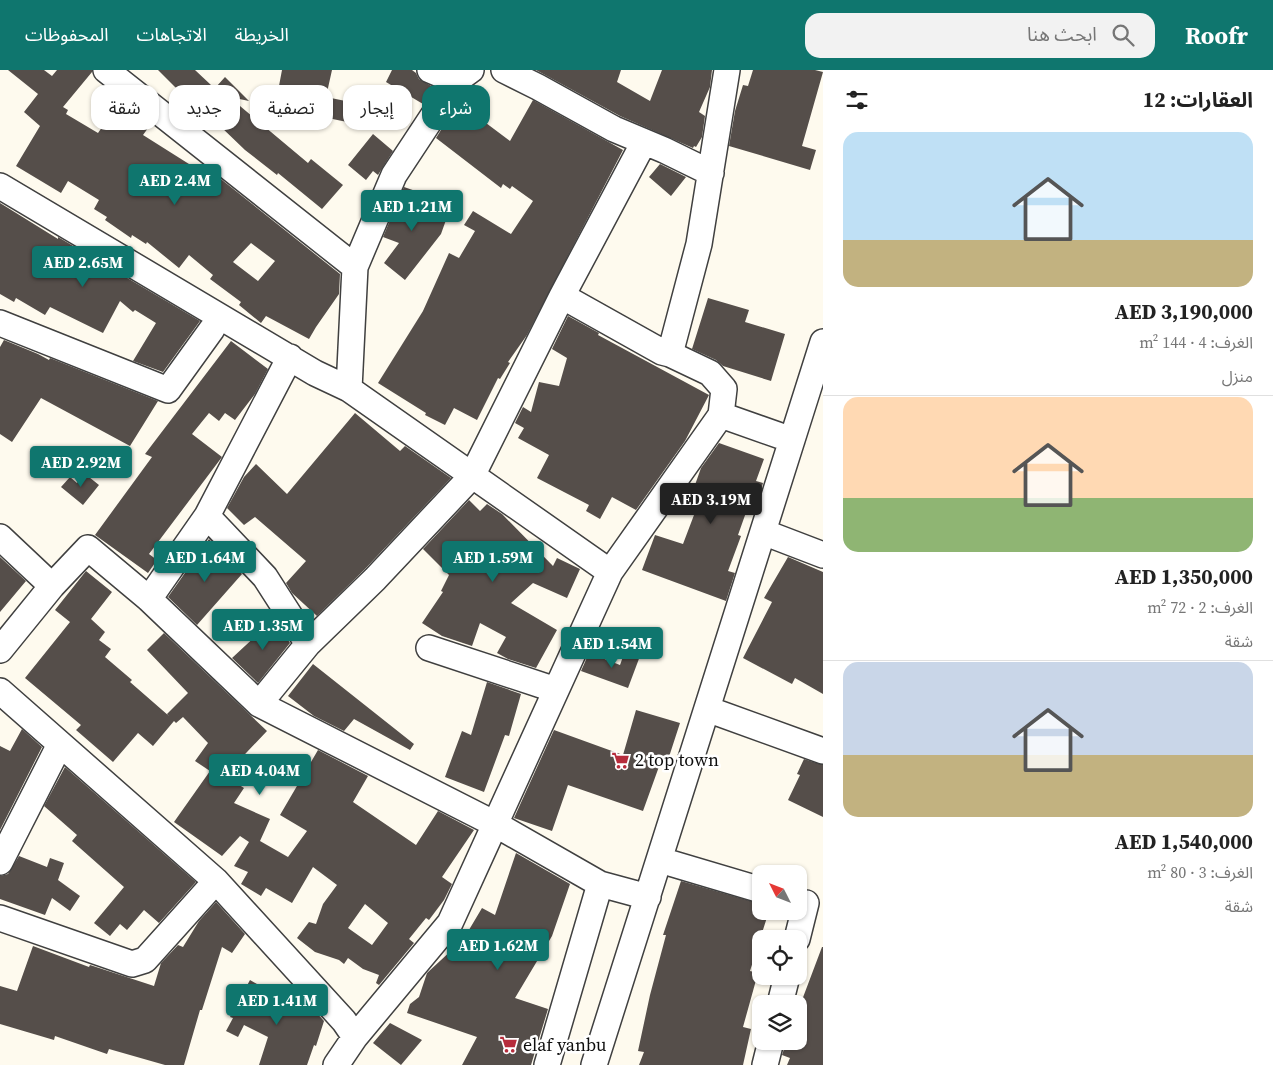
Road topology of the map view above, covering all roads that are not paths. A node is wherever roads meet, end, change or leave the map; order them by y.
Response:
1 (430, 70) edge
2 (504, 70) edge
3 (727, 70) edge
4 (116, 73) edge
5 (464, 75) edge
6 (644, 142) junction
7 (711, 173) junction
8 (0, 186) edge
9 (355, 267) junction
10 (562, 296) junction
11 (0, 323) edge
12 (212, 329) dead end
13 (823, 342) edge
14 (670, 354) junction
15 (290, 357) junction
16 (819, 370) edge
17 (349, 388) junction
18 (722, 415) junction
19 (792, 440) junction
20 (472, 476) junction
21 (207, 516) junction
22 (763, 532) junction
23 (0, 537) edge
24 (823, 555) edge
25 (610, 572) junction
26 (52, 586) junction
27 (149, 598) junction
28 (308, 644) junction
29 (429, 648) dead end
30 (0, 650) edge
31 (556, 690) junction
32 (0, 691) edge
33 (260, 704) junction
34 (707, 709) junction
35 (823, 751) edge
36 (56, 752) dead end
37 (494, 824) junction
38 (660, 860) junction
39 (0, 862) edge
40 (216, 881) junction
41 (600, 884) junction
42 (752, 887) edge
43 (648, 898) junction
44 (809, 906) edge
45 (0, 918) edge
46 (800, 930) edge
47 (355, 1037) junction
48 (769, 1050) edge
49 (336, 1065) edge
50 (547, 1065) edge
51 (594, 1065) edge
52 (765, 1065) edge

1 - 5 street
2 - 6 street
3 - 7 street
4 - 9 street
5 - 9 street
6 - 7 street
6 - 10 street
7 - 14 street
8 - 15 street
9 - 17 street
10 - 14 street
10 - 20 street
11 - 12 street
13 - 16 street
14 - 18 street
15 - 17 street
15 - 21 street
16 - 19 street
17 - 20 street
18 - 19 street
18 - 25 street
19 - 22 street
20 - 25 street
20 - 28 street
21 - 27 street
21 - 28 street
22 - 24 street
22 - 34 street
23 - 26 street
25 - 31 street
26 - 27 street
26 - 30 street
27 - 33 street
28 - 33 street
29 - 31 street
31 - 37 street
32 - 40 street
33 - 37 street
34 - 35 street
34 - 38 street
36 - 39 street
37 - 41 street
37 - 47 street
38 - 42 street
38 - 43 street
40 - 45 street
40 - 47 street
41 - 43 street
41 - 50 street
43 - 51 street
44 - 46 street
47 - 49 street
48 - 52 street

